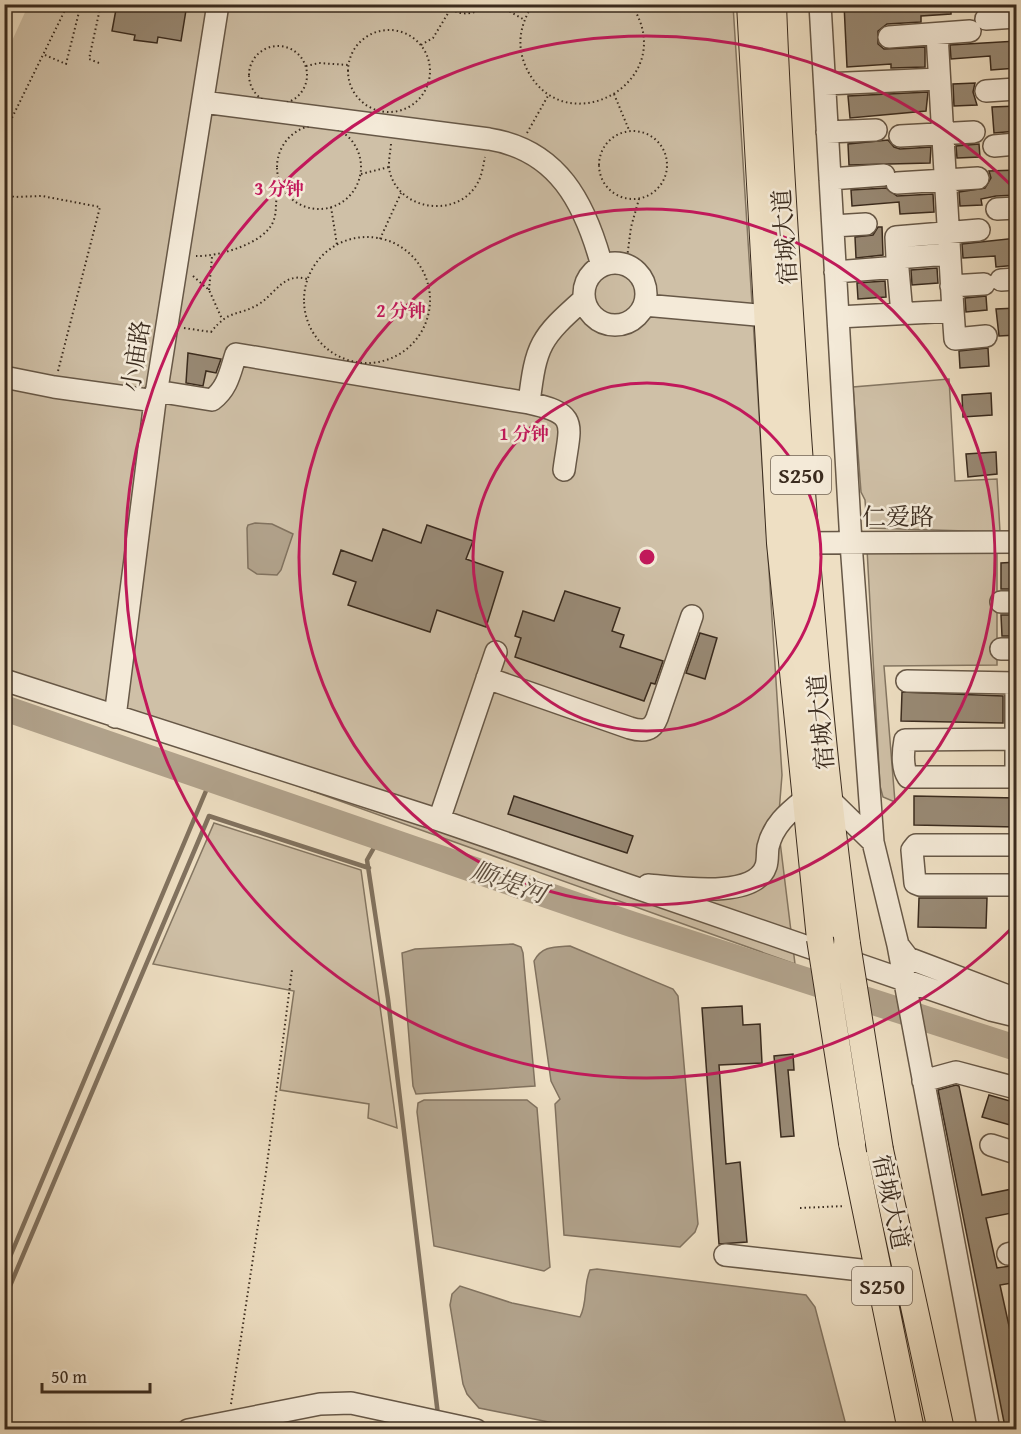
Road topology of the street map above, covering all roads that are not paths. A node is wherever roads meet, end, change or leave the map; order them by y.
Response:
1 (218, 4) edge
2 (750, 4) edge
3 (773, 4) edge
4 (820, 4) edge
5 (1017, 17) edge
6 (937, 34) junction
7 (889, 37) dead end
8 (939, 79) junction
9 (825, 84) junction
10 (1017, 89) edge
11 (986, 91) dead end
12 (203, 102) junction
13 (876, 130) dead end
14 (827, 132) junction
15 (974, 132) dead end
16 (942, 134) junction
17 (900, 136) dead end
18 (1017, 144) edge
19 (994, 146) dead end
20 (978, 178) dead end
21 (830, 179) junction
22 (945, 180) junction
23 (866, 224) dead end
24 (833, 226) junction
25 (979, 230) dead end
26 (948, 233) junction
27 (949, 254) junction
28 (898, 263) junction
29 (602, 266) junction
30 (835, 272) junction
31 (1001, 281) edge
32 (951, 286) junction
33 (584, 299) junction
34 (644, 305) junction
35 (953, 311) junction
36 (902, 314) junction
37 (768, 316) junction
38 (838, 317) junction
39 (986, 336) dead end
40 (4, 377) edge
41 (155, 396) junction
42 (529, 403) junction
43 (564, 470) dead end
44 (1017, 542) edge
45 (780, 543) junction
46 (806, 543) junction
47 (851, 543) junction
48 (692, 616) dead end
49 (496, 652) dead end
50 (487, 678) junction
51 (4, 680) edge
52 (906, 681) dead end
53 (1017, 683) edge
54 (1017, 693) edge
55 (115, 717) junction
56 (1016, 739) edge
57 (1016, 777) edge
58 (816, 798) junction
59 (439, 820) junction
60 (873, 842) junction
61 (1017, 845) edge
62 (621, 883) junction
63 (1017, 885) edge
64 (898, 945) junction
65 (904, 981) junction
66 (1017, 999) edge
67 (1017, 1016) edge
68 (921, 1074) junction
69 (1017, 1088) edge
70 (991, 1144) dead end
71 (1017, 1153) edge
72 (725, 1256) dead end
73 (879, 1272) junction
74 (188, 1430) edge
75 (476, 1430) edge
76 (911, 1430) edge
77 (941, 1430) edge
78 (989, 1430) edge

1 - 12 street, 小庙路
2 - 37 main road, 宿城大道 / S250
3 - 46 main road, 宿城大道 / S250
4 - 9 street
5 - 6 street
6 - 7 street
6 - 8 street
8 - 9 street
8 - 16 street
9 - 14 street
10 - 11 street
12 - 29 street
12 - 41 street, 小庙路
13 - 14 street
14 - 21 street
15 - 16 street
16 - 17 street
16 - 22 street
18 - 19 street
20 - 22 street
21 - 22 street
21 - 24 street
22 - 26 street
23 - 24 street
24 - 30 street
25 - 26 street
26 - 27 street
26 - 28 street
27 - 28 street
27 - 32 street
28 - 30 street
28 - 36 street
29 - 33 street
29 - 34 street
30 - 38 street
31 - 32 street
32 - 35 street
33 - 34 street
33 - 42 street
34 - 37 street
35 - 36 street
35 - 39 street
36 - 38 street
37 - 45 main road, 宿城大道 / S250
38 - 47 street
40 - 41 street
41 - 42 street
41 - 55 street, 小庙路
42 - 43 street
44 - 47 street, 仁爱路
45 - 46 street, 仁爱路
45 - 58 main road, 宿城大道 / S250
46 - 47 street, 仁爱路
46 - 58 main road, 宿城大道 / S250
47 - 60 street
48 - 50 street
49 - 50 street
50 - 59 street
51 - 55 street
52 - 53 street
54 - 56 street
55 - 59 street
56 - 57 street
56 - 57 street
58 - 60 street
58 - 62 street
58 - 73 main road, 宿城大道 / S250, bridge
58 - 77 main road, 宿城大道 / S250, bridge
59 - 62 street
60 - 64 street
61 - 63 street
62 - 65 street
64 - 65 street
64 - 66 street
65 - 67 street
65 - 68 street
68 - 69 street
68 - 78 street
70 - 71 street
72 - 73 street
73 - 76 main road, 宿城大道 / S250
74 - 75 street

